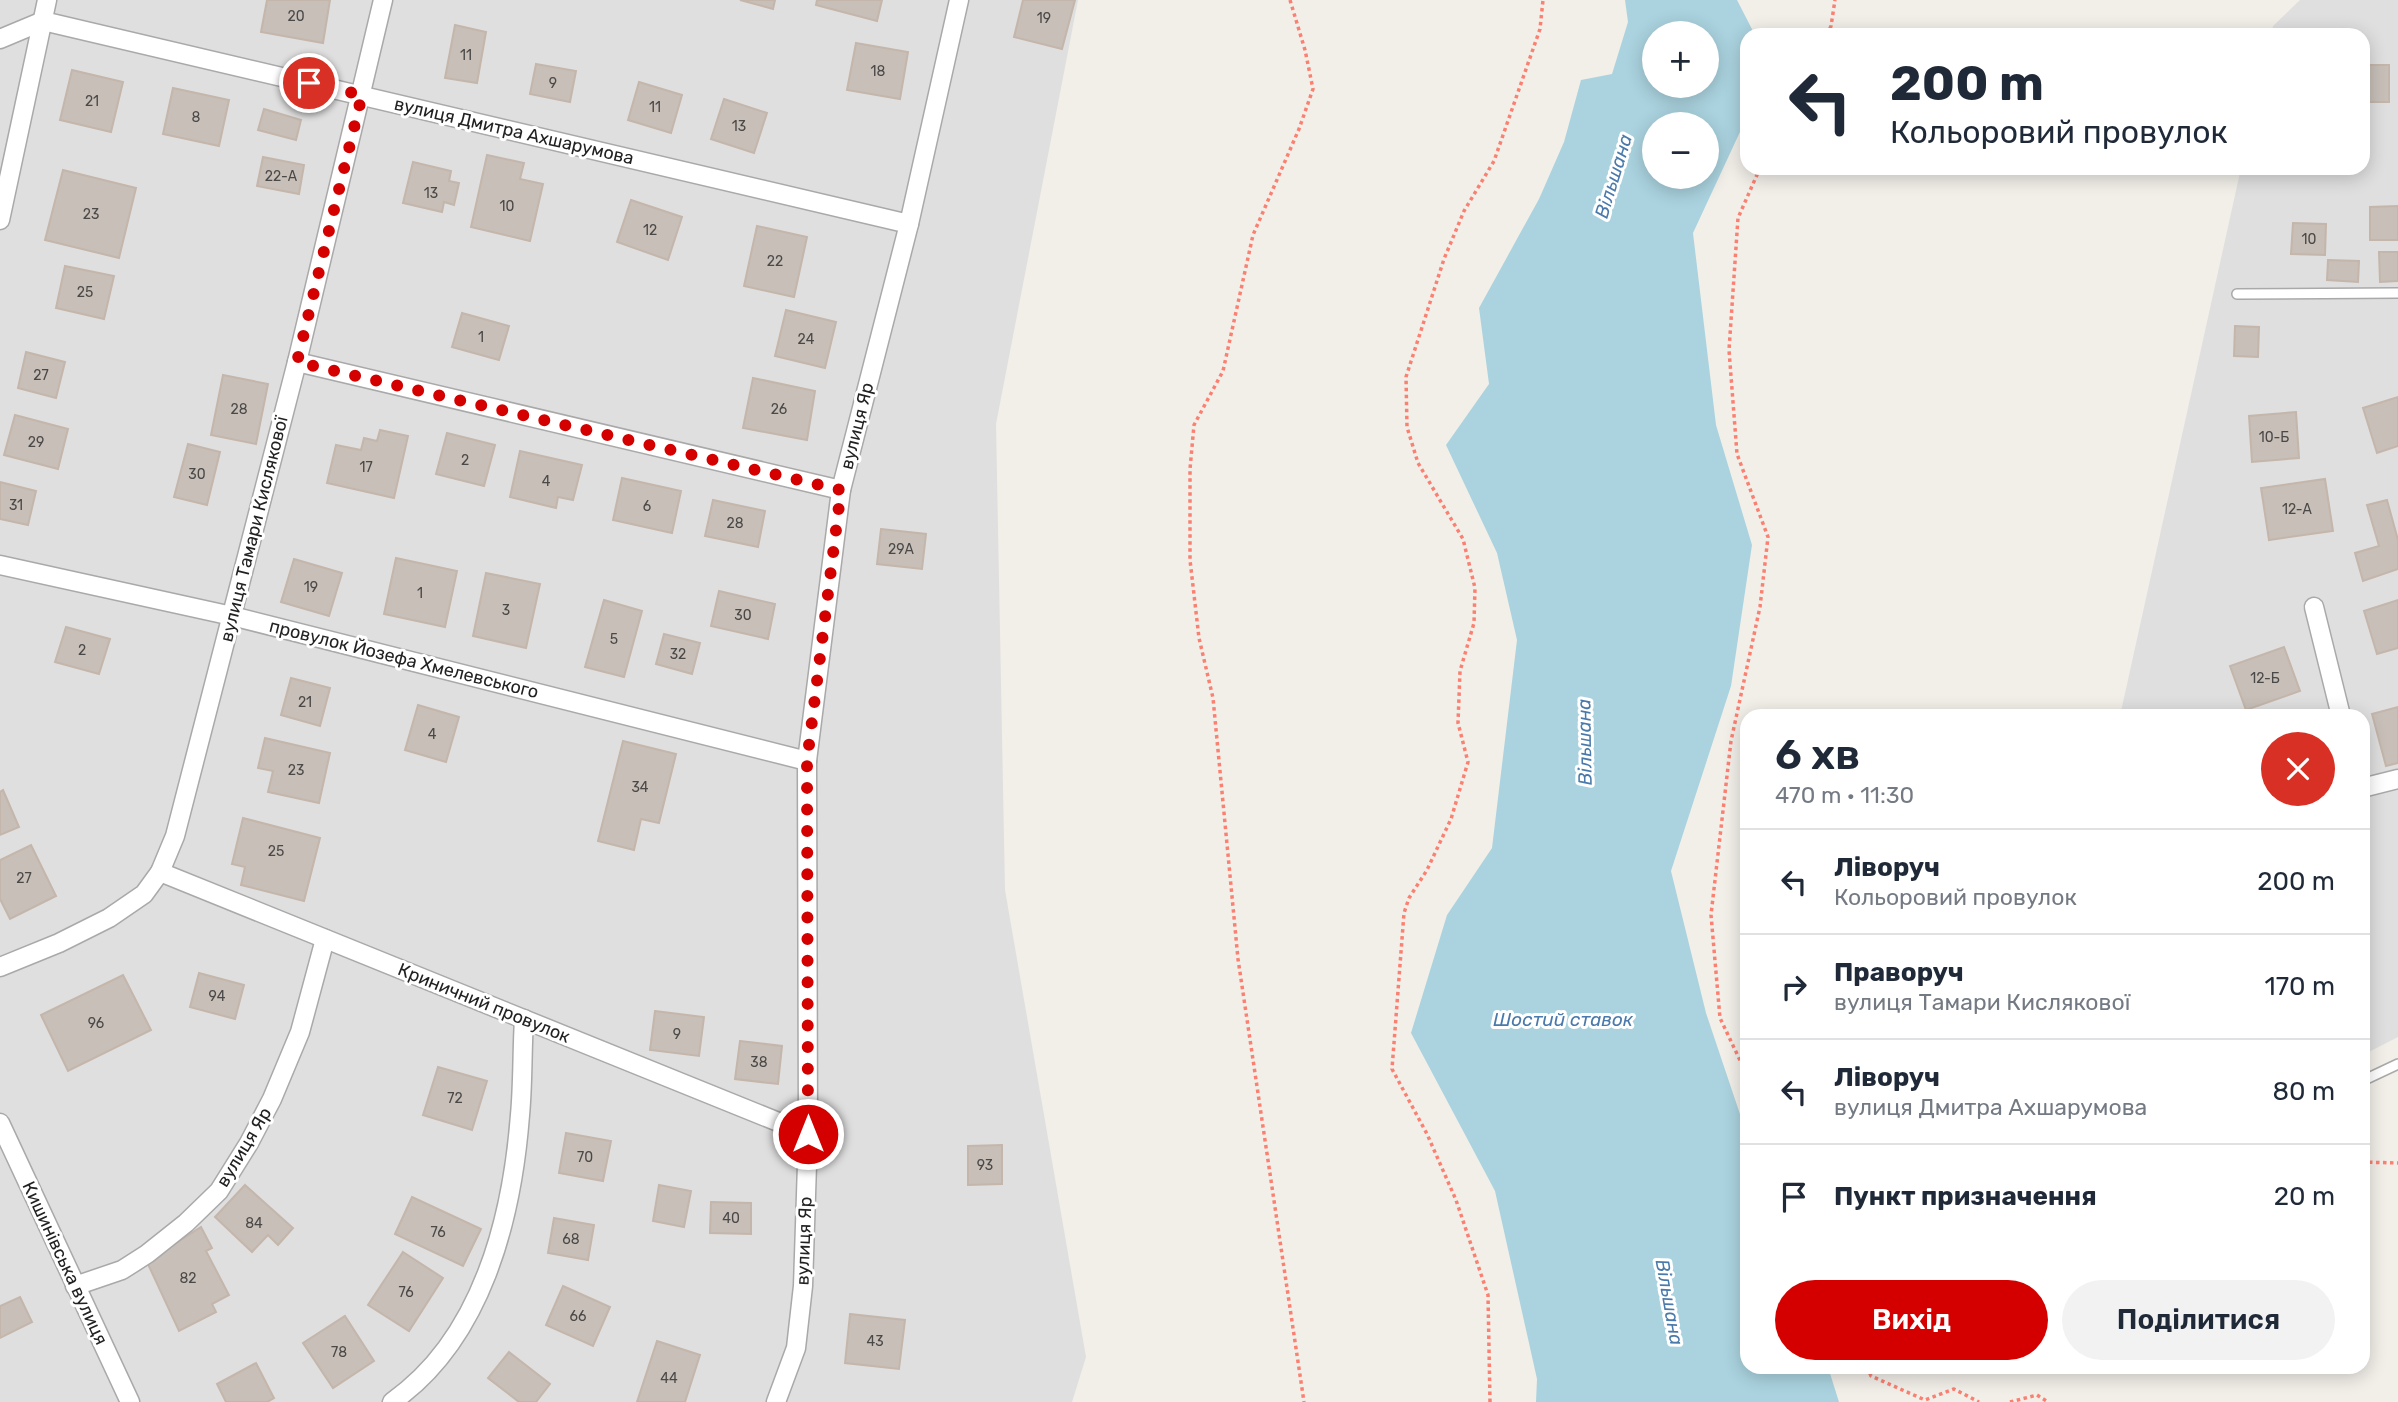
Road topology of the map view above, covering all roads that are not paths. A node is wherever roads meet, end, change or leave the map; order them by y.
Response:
1 (47, 0) edge
2 (383, 0) edge
3 (959, 0) edge
4 (43, 21) junction
5 (0, 39) edge
6 (362, 95) junction
7 (0, 220) edge
8 (909, 224) junction
9 (2398, 293) edge
10 (2237, 294) dead end
11 (297, 362) junction
12 (841, 490) junction
13 (0, 565) edge
14 (2314, 607) dead end
15 (232, 616) junction
16 (2339, 709) edge
17 (807, 761) junction
18 (2398, 779) edge
19 (2370, 786) edge
20 (160, 872) junction
21 (325, 939) junction
22 (0, 967) edge
23 (524, 1019) junction
24 (2398, 1064) edge
25 (2370, 1077) edge
26 (0, 1123) edge
27 (808, 1134) junction
28 (75, 1286) junction
29 (130, 1402) edge
30 (392, 1402) edge
31 (776, 1402) edge

1 - 4 street
2 - 6 street, вулиця Тамари Кислякової
3 - 8 street, вулиця Яр
4 - 5 street
4 - 6 street, вулиця Дмитра Ахшарумова
4 - 7 street
6 - 8 street, вулиця Дмитра Ахшарумова
6 - 11 street, вулиця Тамари Кислякової
8 - 12 street, вулиця Яр
9 - 10 lane
11 - 12 street
11 - 15 street, вулиця Тамари Кислякової
12 - 17 street, вулиця Яр
13 - 15 street, провулок Йозефа Хмелевського
14 - 16 street
15 - 17 street, провулок Йозефа Хмелевського
15 - 20 street, вулиця Тамари Кислякової
17 - 27 street, вулиця Яр
18 - 19 street
20 - 21 street, Криничний провулок
20 - 22 street, вулиця Тамари Кислякової
21 - 23 street, Криничний провулок
21 - 28 street, вулиця Яр
23 - 27 street, Криничний провулок
23 - 30 street
24 - 25 lane
26 - 28 street, Кишинівська вулиця
27 - 31 street, вулиця Яр
28 - 29 street, Кишинівська вулиця

